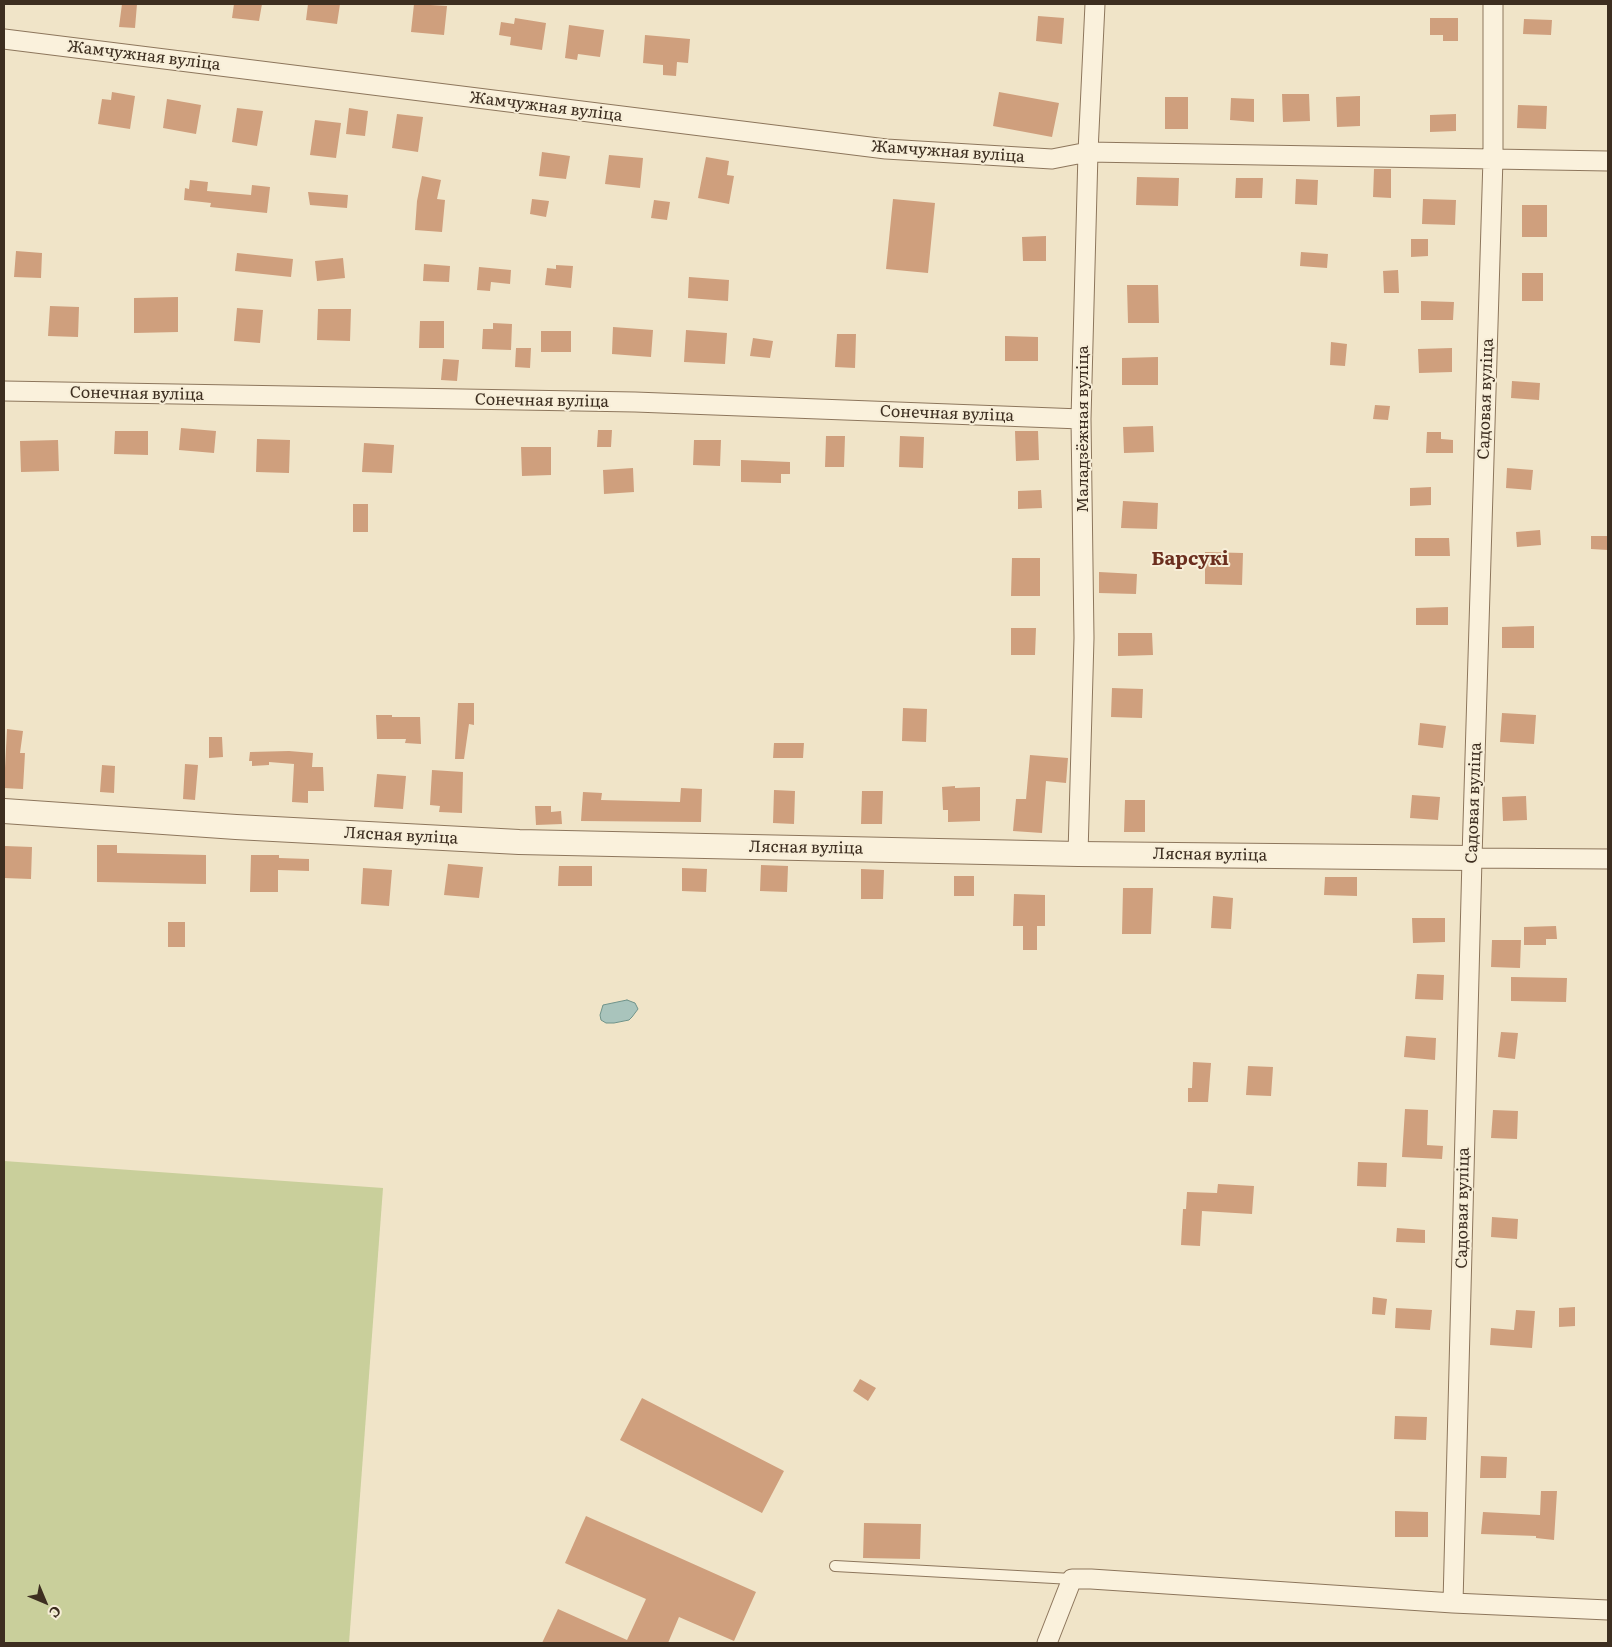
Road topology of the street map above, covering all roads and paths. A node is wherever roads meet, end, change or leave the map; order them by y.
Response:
1 (1095, 4) edge
2 (1493, 4) edge
3 (4, 39) edge
4 (1088, 152) junction
5 (1493, 158) junction
6 (1608, 161) edge
7 (4, 391) edge
8 (1081, 419) junction
9 (4, 810) edge
10 (1078, 854) junction
11 (1472, 858) junction
12 (1608, 859) edge
13 (835, 1566) dead end
14 (1072, 1579) junction
15 (1454, 1603) junction
16 (1608, 1610) edge
17 (1047, 1643) edge

1 - 4 street, Маладзёжная вуліца
2 - 5 street, Садовая вуліца
3 - 4 street, Жамчужная вуліца
4 - 5 street, Жамчужная вуліца
4 - 8 street, Маладзёжная вуліца
5 - 6 street, Жамчужная вуліца
5 - 11 street, Садовая вуліца
7 - 8 street, Сонечная вуліца
8 - 10 street, Маладзёжная вуліца
9 - 10 street, Лясная вуліца
10 - 11 street, Лясная вуліца
11 - 12 street, Лясная вуліца
11 - 15 street, Садовая вуліца
13 - 14 lane
14 - 15 street
14 - 17 street
15 - 16 street

